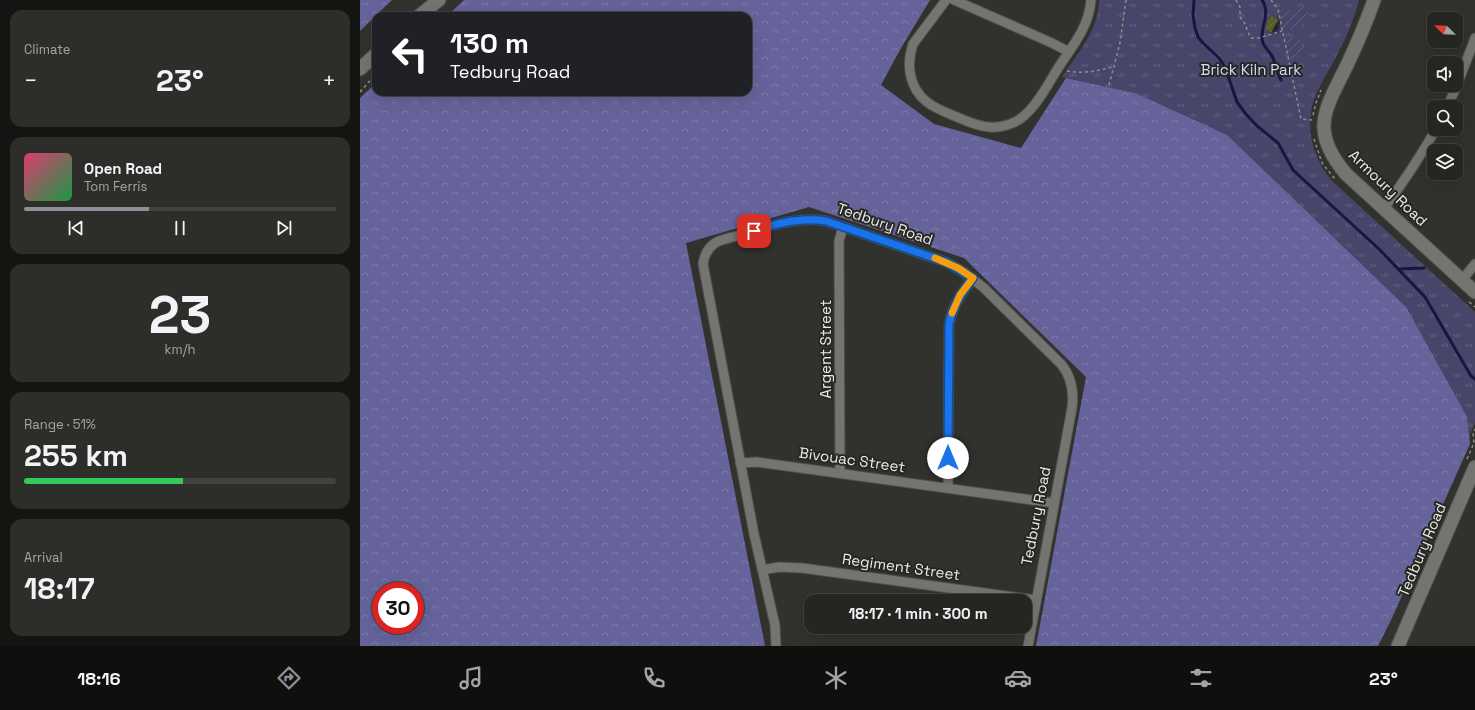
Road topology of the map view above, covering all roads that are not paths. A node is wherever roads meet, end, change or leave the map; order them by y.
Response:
1 (429, 0) edge
2 (439, 0) edge
3 (946, 0) edge
4 (954, 0) edge
5 (1091, 0) edge
6 (1374, 0) edge
7 (418, 12) edge
8 (424, 12) edge
9 (1475, 38) edge
10 (1069, 52) junction
11 (372, 58) edge
12 (360, 69) edge
13 (1450, 100) edge
14 (1432, 136) edge
15 (1384, 208) junction
16 (843, 227) junction
17 (1475, 264) edge
18 (973, 278) junction
19 (1462, 280) junction
20 (1472, 297) edge
21 (740, 463) junction
22 (1475, 467) edge
23 (840, 472) junction
24 (948, 488) junction
25 (1054, 503) junction
26 (762, 570) junction
27 (1036, 600) junction
28 (776, 646) edge
29 (1028, 646) edge
30 (1398, 646) edge

1 - 7 street
2 - 8 street
3 - 10 street
4 - 10 street
5 - 10 street
6 - 15 street, Armoury Road
9 - 13 street
11 - 12 street
14 - 15 street
15 - 19 street, Armoury Road
16 - 18 street, Tedbury Road
16 - 21 street, Tedbury Road
16 - 23 street, Argent Street
17 - 19 street
18 - 24 street
18 - 25 street, Tedbury Road
19 - 20 street, Armoury Road
21 - 23 street, Bivouac Street
21 - 26 street, Tedbury Road
22 - 30 street, Tedbury Road
23 - 24 street, Bivouac Street
24 - 25 street, Bivouac Street
25 - 27 street, Tedbury Road
26 - 27 street, Regiment Street
26 - 28 street, Tedbury Road
27 - 29 street, Tedbury Road

